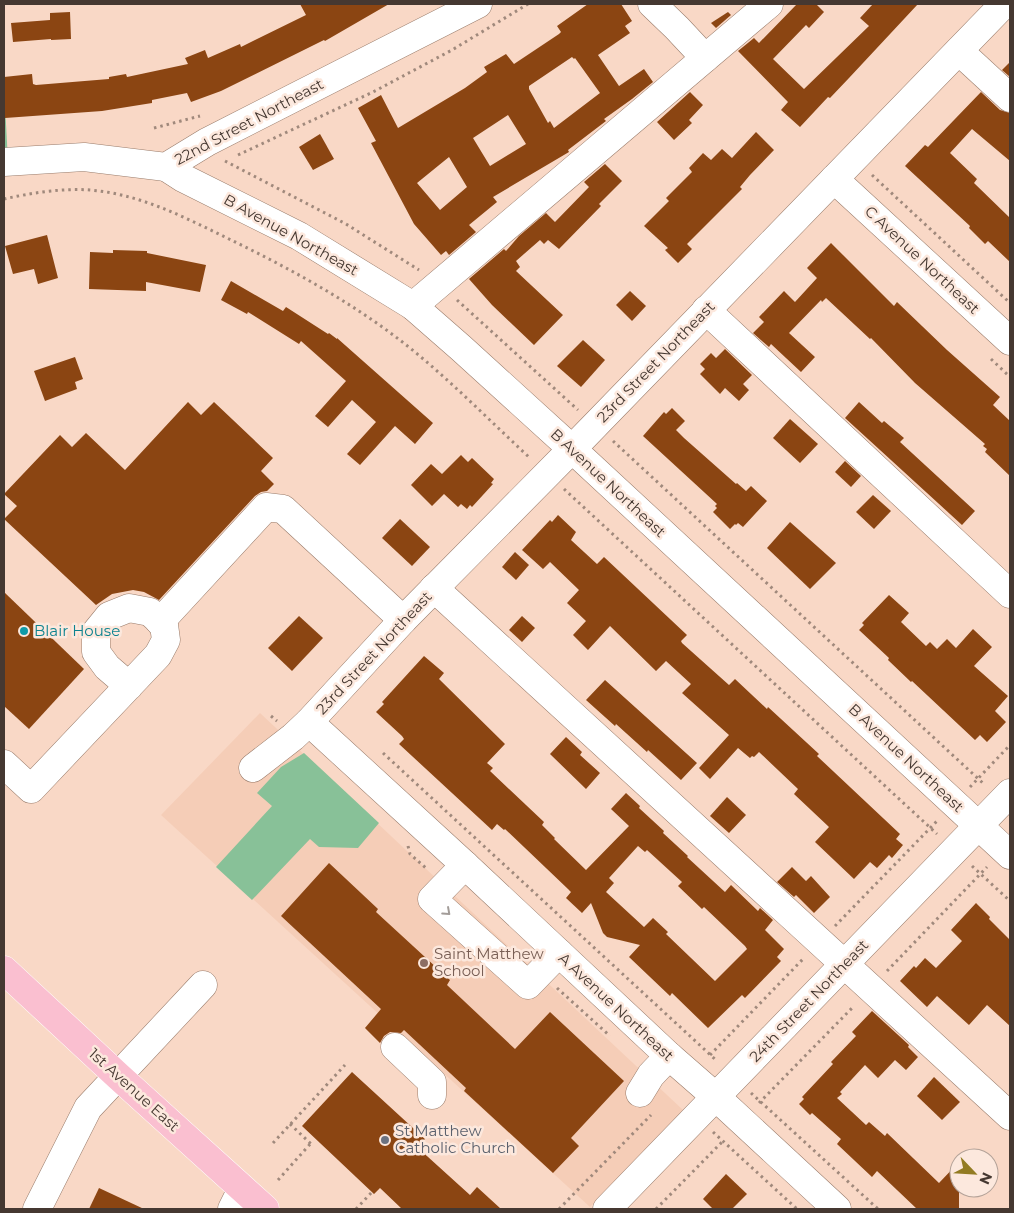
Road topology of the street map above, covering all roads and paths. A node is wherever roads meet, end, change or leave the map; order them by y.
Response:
1 (478, 4) edge
2 (528, 4) edge
3 (652, 4) edge
4 (768, 4) edge
5 (1004, 4) edge
6 (959, 51) junction
7 (705, 58) junction
8 (1010, 98) edge
9 (4, 162) edge
10 (218, 164) dead end
11 (166, 167) junction
12 (868, 171) dead end
13 (834, 179) junction
14 (4, 199) edge
15 (1010, 303) edge
16 (412, 306) junction
17 (706, 310) junction
18 (1010, 341) edge
19 (608, 437) dead end
20 (572, 449) junction
21 (534, 462) dead end
22 (562, 487) dead end
23 (434, 588) junction
24 (1010, 594) edge
25 (402, 620) junction
26 (160, 622) junction
27 (129, 686) junction
28 (309, 722) junction
29 (1010, 746) edge
30 (383, 753) dead end
31 (4, 764) edge
32 (253, 768) dead end
33 (978, 778) junction
34 (999, 790) edge
35 (964, 794) dead end
36 (979, 826) junction
37 (939, 835) dead end
38 (1010, 855) edge
39 (464, 865) junction
40 (971, 865) dead end
41 (1010, 901) edge
42 (559, 953) junction
43 (845, 963) junction
44 (4, 970) edge
45 (204, 985) dead end
46 (395, 1048) dead end
47 (669, 1056) junction
48 (345, 1065) dead end
49 (723, 1067) dead end
50 (118, 1076) junction
51 (746, 1088) dead end
52 (432, 1095) dead end
53 (716, 1097) junction
54 (646, 1104) joint
55 (1010, 1116) edge
56 (290, 1124) junction
57 (709, 1128) dead end
58 (728, 1136) dead end
59 (722, 1141) junction
60 (273, 1143) dead end
61 (278, 1180) dead end
62 (372, 1192) dead end
63 (237, 1199) edge
64 (37, 1209) edge
65 (265, 1209) edge
66 (356, 1209) edge
67 (559, 1209) edge
68 (607, 1209) edge
69 (656, 1209) edge
70 (797, 1209) edge
71 (837, 1209) edge
72 (878, 1209) edge

1 - 11 street, 22nd Street Northeast
2 - 10 path
3 - 7 street
4 - 7 street
5 - 6 street, 23rd Street Northeast
6 - 8 street
6 - 13 street, 23rd Street Northeast
7 - 16 street
9 - 11 street, 22nd Street Northeast
11 - 16 street, B Avenue Northeast
12 - 15 path
13 - 17 street, 23rd Street Northeast
13 - 18 street, C Avenue Northeast
14 - 21 path
16 - 20 street, B Avenue Northeast
17 - 20 street, 23rd Street Northeast
17 - 24 street
19 - 33 path
20 - 23 street, 23rd Street Northeast
20 - 36 street, B Avenue Northeast
22 - 37 path
23 - 25 street, 23rd Street Northeast
23 - 43 street
25 - 26 street
25 - 28 street, 23rd Street Northeast
26 - 27 street
26 - 27 street
27 - 31 street
28 - 32 street, 23rd Street Northeast
28 - 39 street, A Avenue Northeast
29 - 33 path
30 - 49 path
33 - 34 path
33 - 35 path
34 - 36 street, 24th Street Northeast
36 - 38 street, B Avenue Northeast
36 - 43 street, 24th Street Northeast
39 - 42 street, A Avenue Northeast
39 -> 42 street
40 - 41 path
42 - 47 street, A Avenue Northeast
43 - 53 street, 24th Street Northeast
43 - 55 street
44 - 50 main road, 1st Avenue East
45 - 50 street
46 - 52 street
47 - 53 street, A Avenue Northeast
47 - 54 street
48 - 56 path
50 - 63 main road, 1st Avenue East
50 - 64 street
51 - 72 path
53 - 68 street, 24th Street Northeast
53 - 71 street, A Avenue Northeast
54 - 67 path
56 - 60 path
56 - 61 path
57 - 59 path
58 - 59 path
59 - 69 path
59 - 70 path
62 - 66 path
63 - 65 main road, 1st Avenue East

